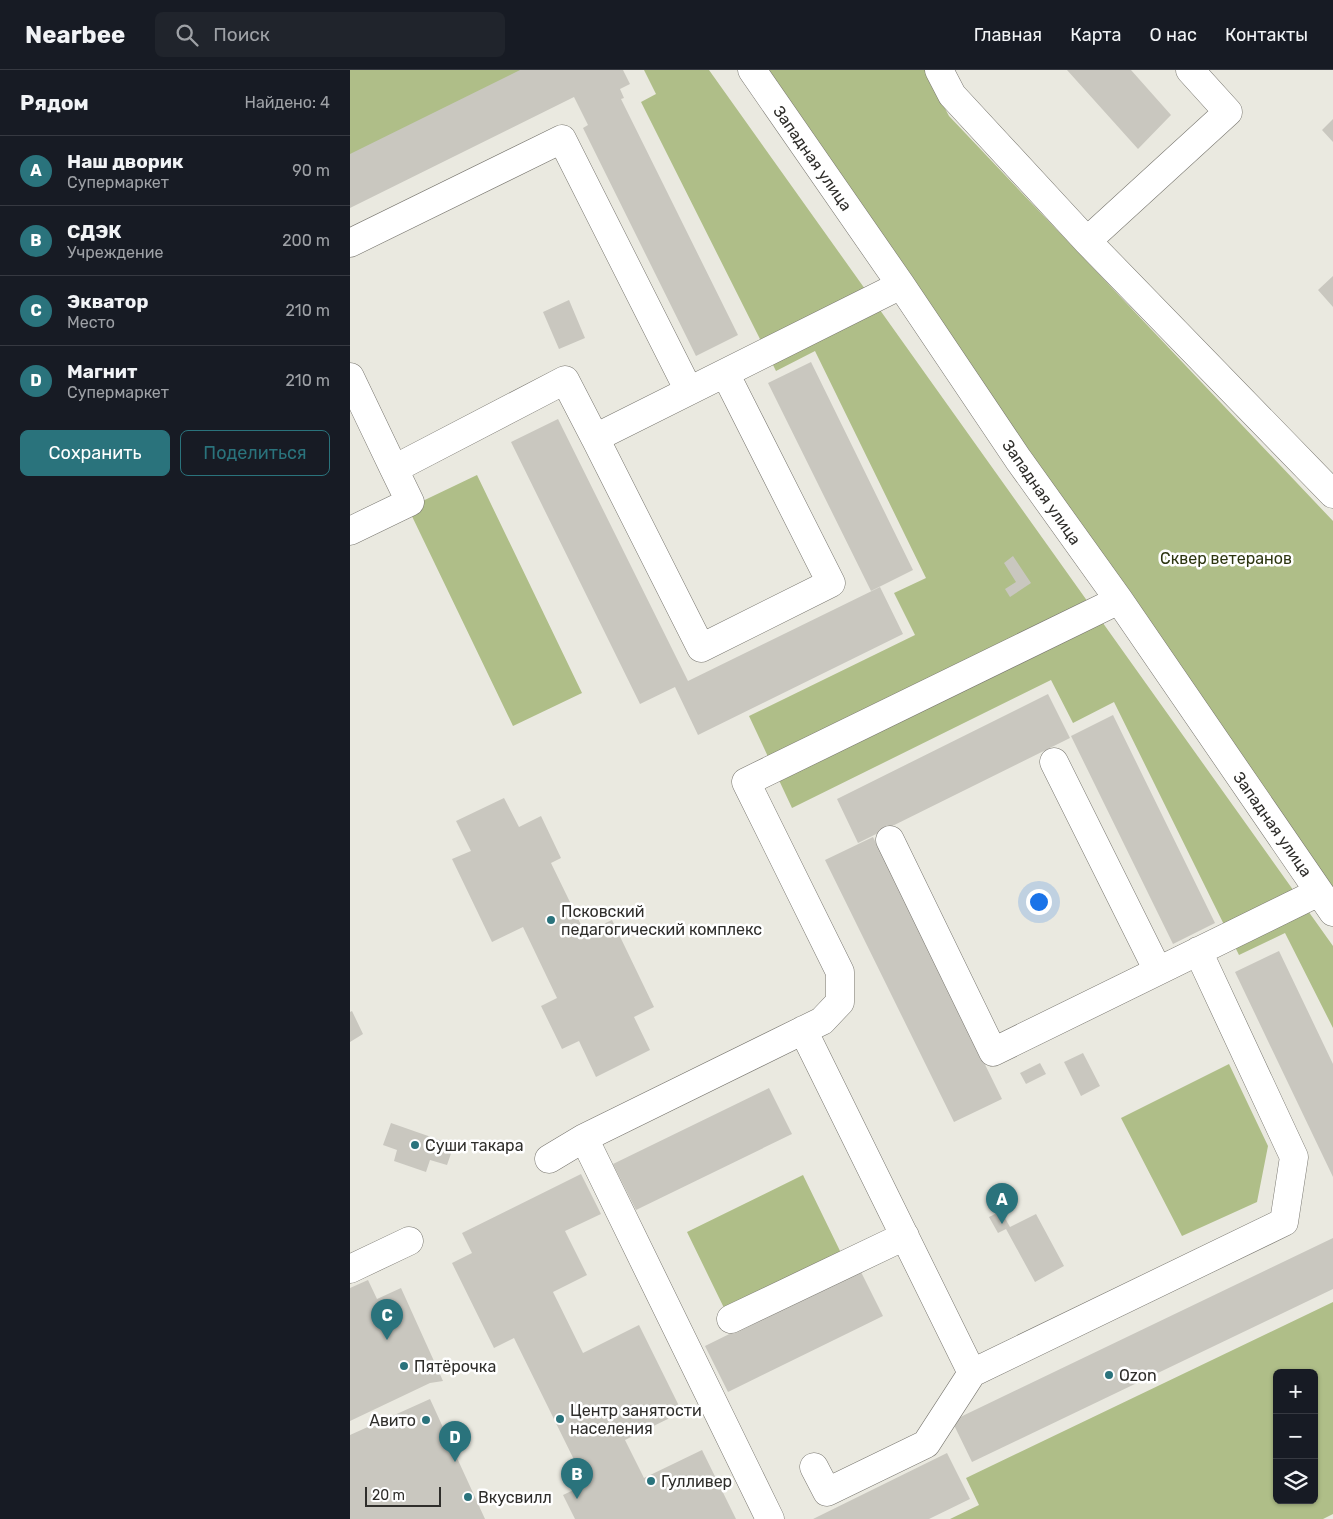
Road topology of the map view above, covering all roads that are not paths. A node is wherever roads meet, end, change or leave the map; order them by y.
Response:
1 (752, 70) edge
2 (939, 70) edge
3 (1190, 70) edge
4 (1087, 241) junction
5 (350, 243) edge
6 (900, 285) junction
7 (725, 373) junction
8 (350, 377) edge
9 (688, 391) junction
10 (595, 438) junction
11 (394, 469) junction
12 (1333, 494) edge
13 (350, 532) edge
14 (1118, 600) junction
15 (1054, 762) dead end
16 (890, 840) dead end
17 (1326, 902) edge
18 (1198, 951) junction
19 (1158, 971) junction
20 (803, 1030) junction
21 (584, 1138) junction
22 (548, 1160) dead end
23 (904, 1236) junction
24 (409, 1241) dead end
25 (350, 1269) edge
26 (731, 1319) dead end
27 (972, 1373) junction
28 (814, 1467) dead end
29 (770, 1519) edge

1 - 6 street, Западная улица
2 - 4 street
3 - 4 street
4 - 12 street
5 - 9 street
6 - 7 street
6 - 14 street, Западная улица
7 - 9 street
7 - 10 street
8 - 11 street
9 - 10 street
10 - 11 street
11 - 13 street
14 - 17 street, Западная улица
14 - 20 street
15 - 19 street
16 - 19 street
17 - 18 street
18 - 19 street
18 - 27 street
20 - 21 street
20 - 23 street
21 - 22 street
21 - 29 street
23 - 26 street
23 - 27 street
24 - 25 street
27 - 28 street

